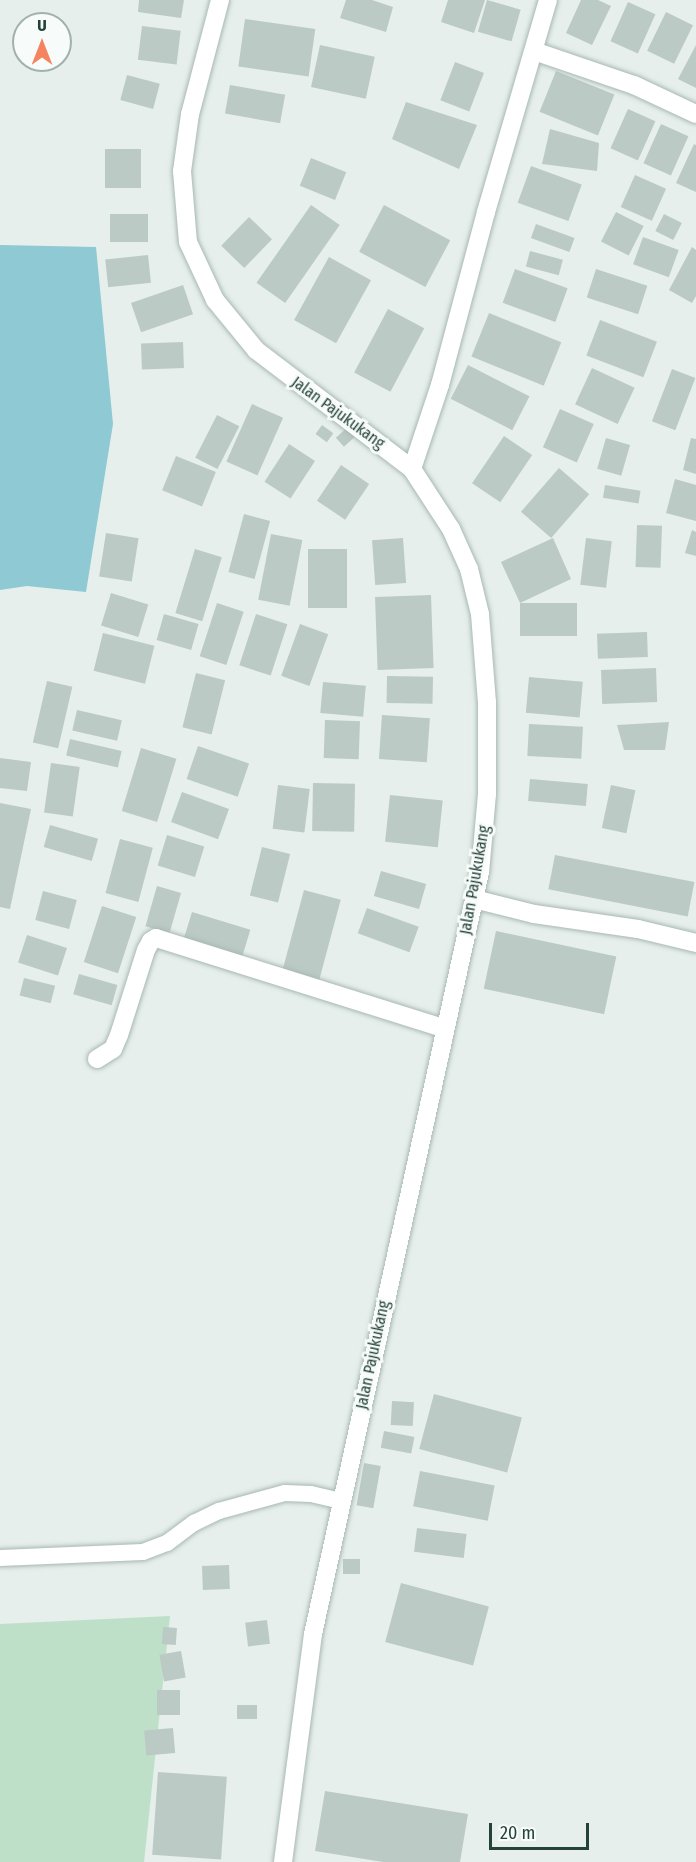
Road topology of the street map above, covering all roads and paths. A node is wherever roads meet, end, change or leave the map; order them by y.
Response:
1 (220, 0) edge
2 (548, 0) edge
3 (534, 51) junction
4 (696, 114) edge
5 (412, 469) junction
6 (474, 899) junction
7 (696, 944) edge
8 (444, 1028) junction
9 (97, 1059) dead end
10 (342, 1502) junction
11 (0, 1558) edge
12 (283, 1862) edge

1 - 5 street, Jalan Pajukukang
2 - 3 street
3 - 4 street
3 - 5 street
5 - 6 street, Jalan Pajukukang
6 - 7 street
6 - 8 street, Jalan Pajukukang
8 - 9 street
8 - 10 street, Jalan Pajukukang
10 - 11 lane
10 - 12 street, Jalan Pajukukang

